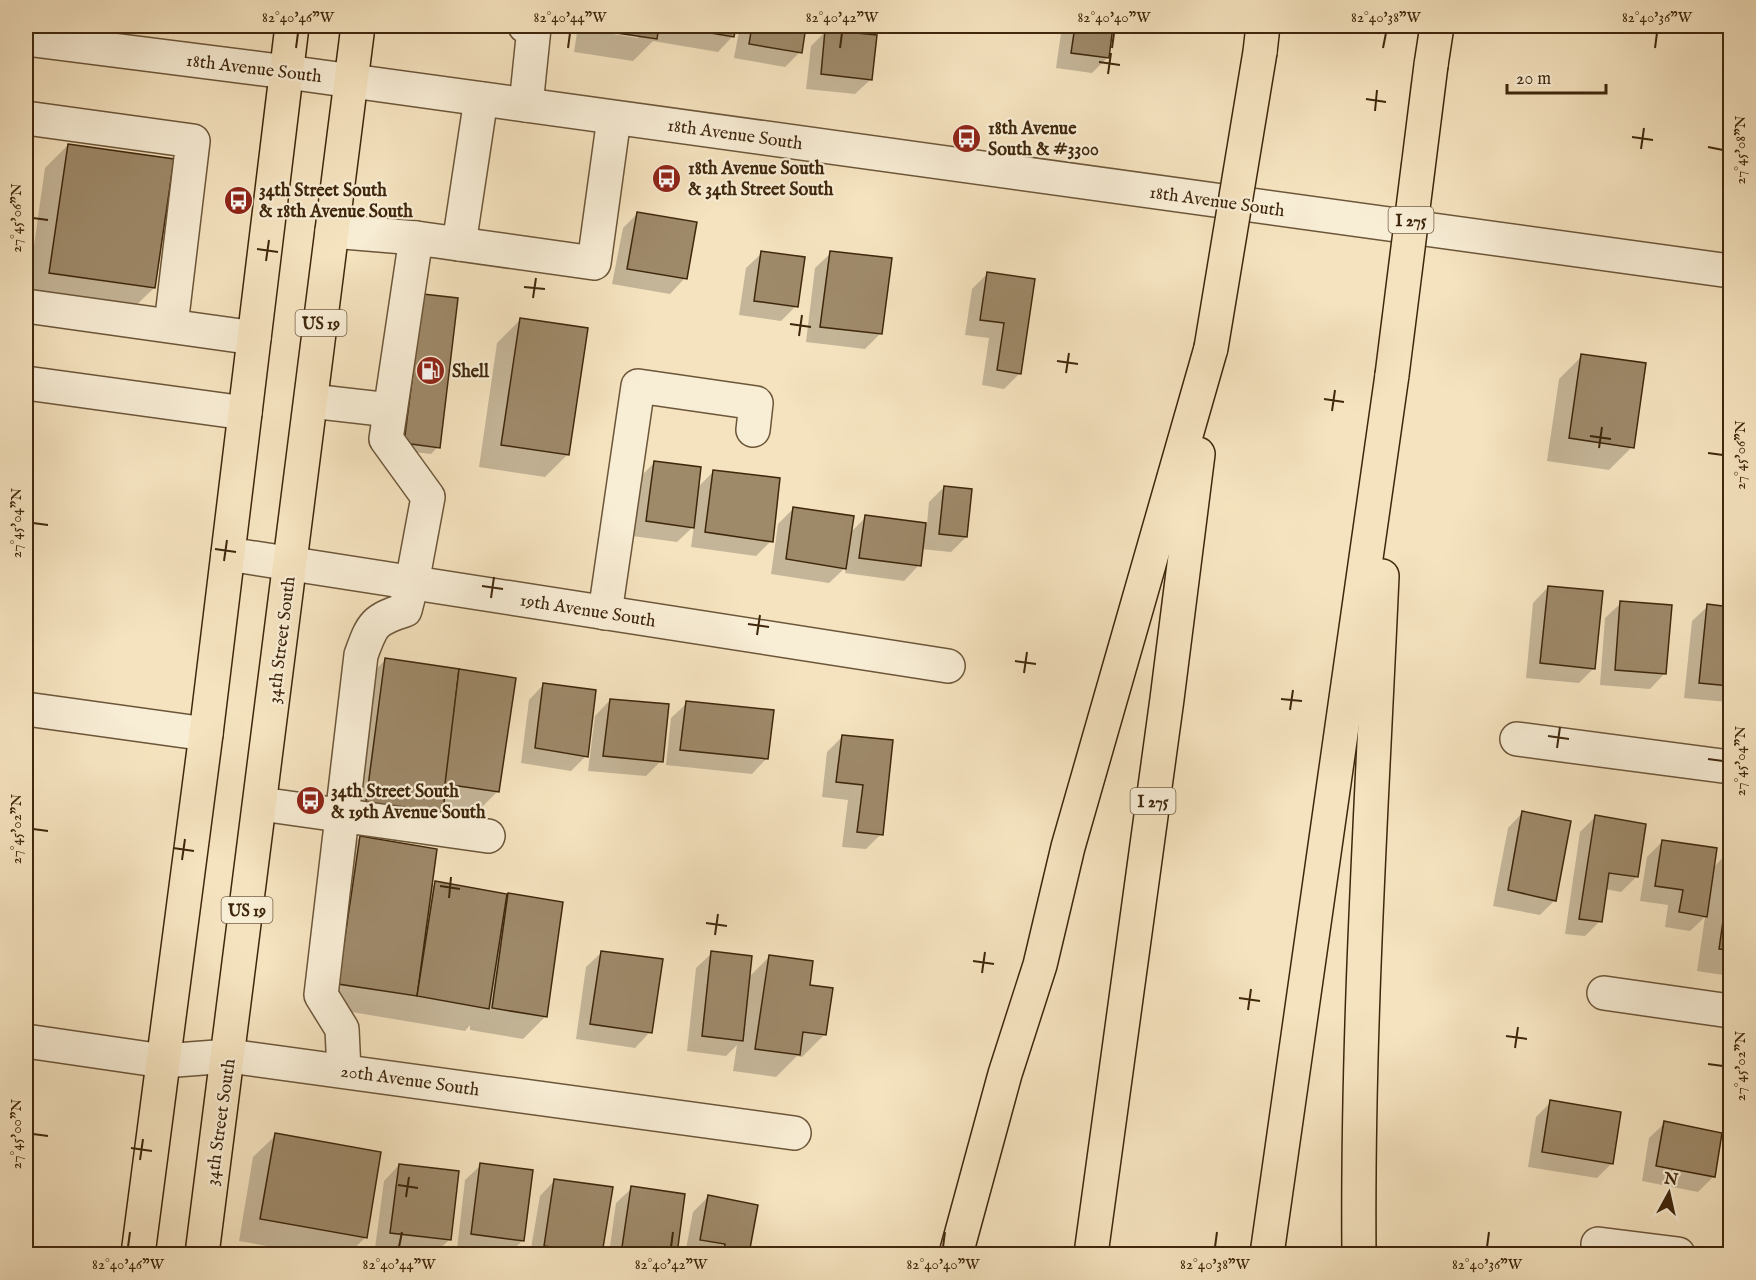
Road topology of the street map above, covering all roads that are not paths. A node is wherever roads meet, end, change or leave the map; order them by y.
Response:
1 (292, 26) edge
2 (358, 26) edge
3 (532, 26) edge
4 (1437, 26) edge
5 (26, 39) edge
6 (1261, 39) edge
7 (287, 72) junction
8 (351, 81) junction
9 (481, 99) junction
10 (526, 105) junction
11 (26, 118) edge
12 (614, 118) junction
13 (332, 231) junction
14 (416, 238) junction
15 (459, 244) junction
16 (1731, 271) edge
17 (26, 306) edge
18 (171, 325) junction
19 (254, 338) junction
20 (1211, 348) junction
21 (1392, 375) junction
22 (26, 383) edge
23 (311, 401) junction
24 (390, 410) junction
25 (245, 413) junction
26 (753, 430) dead end
27 (228, 554) junction
28 (291, 564) junction
29 (412, 583) junction
30 (605, 613) junction
31 (948, 666) dead end
32 (26, 709) edge
33 (206, 734) junction
34 (1517, 739) dead end
35 (1731, 767) edge
36 (261, 804) junction
37 (343, 817) junction
38 (488, 836) dead end
39 (1604, 993) dead end
40 (1731, 1011) edge
41 (26, 1041) edge
42 (229, 1056) junction
43 (163, 1061) junction
44 (344, 1071) junction
45 (794, 1133) dead end
46 (1598, 1244) dead end
47 (138, 1254) edge
48 (202, 1254) edge
49 (956, 1254) edge
50 (1091, 1254) edge
51 (1267, 1254) edge
52 (1359, 1254) edge
53 (1678, 1254) edge

1 - 7 highway
2 - 8 highway, 34th Street South / US 19
3 - 10 street
4 - 21 highway, I 275, bridge
5 - 7 street, 18th Avenue South
6 - 20 highway, I 275, bridge
7 - 8 street, 18th Avenue South
7 - 19 highway
8 - 9 street, 18th Avenue South
8 - 13 highway, 34th Street South / US 19
9 - 10 street, 18th Avenue South
9 - 15 street
10 - 12 street, 18th Avenue South
11 - 18 street
12 - 15 street
12 - 16 street, 18th Avenue South
13 - 14 street
13 - 23 highway, 34th Street South / US 19
14 - 15 street
14 - 24 street
17 - 18 street
18 - 19 street
19 - 25 highway
20 - 49 highway
20 - 50 highway, I 275
21 - 51 highway, I 275
21 - 52 highway
22 - 25 street
23 - 24 street
23 - 28 highway, 34th Street South / US 19
24 - 29 street
25 - 27 highway
26 - 30 street
27 - 28 street, 19th Avenue South
27 - 33 highway
28 - 29 street, 19th Avenue South
28 - 36 highway, 34th Street South / US 19
29 - 30 street, 19th Avenue South
29 - 37 street
30 - 31 street, 19th Avenue South
32 - 33 street
33 - 43 highway
34 - 35 street
36 - 37 street
36 - 42 highway, 34th Street South / US 19
37 - 38 street
37 - 44 street
39 - 40 street
41 - 43 street, 20th Avenue South
42 - 43 street, 20th Avenue South
42 - 44 street, 20th Avenue South
42 - 48 highway, 34th Street South / US 19
43 - 47 highway
44 - 45 street, 20th Avenue South
46 - 53 street

